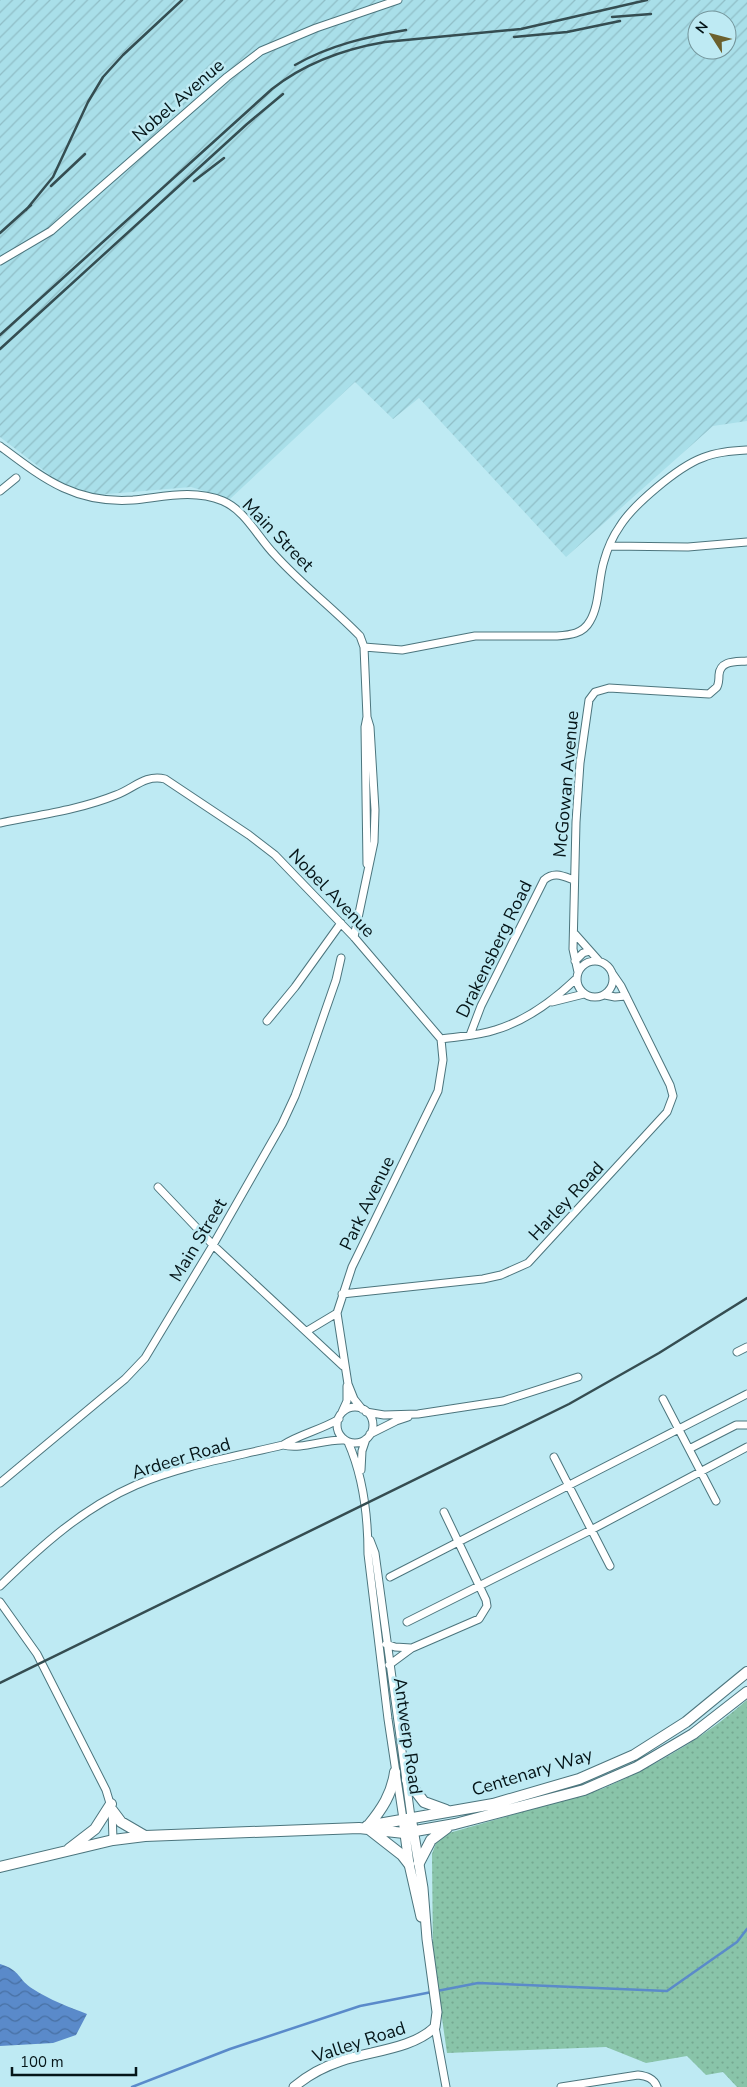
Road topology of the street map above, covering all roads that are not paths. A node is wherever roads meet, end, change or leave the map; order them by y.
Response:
1 (398, 0) edge
2 (0, 261) edge
3 (0, 446) edge
4 (747, 450) edge
5 (16, 478) dead end
6 (0, 492) edge
7 (747, 542) edge
8 (610, 546) junction
9 (364, 647) junction
10 (747, 661) edge
11 (0, 823) edge
12 (574, 880) junction
13 (341, 923) junction
14 (575, 934) junction
15 (354, 936) junction
16 (590, 951) junction
17 (341, 958) dead end
18 (575, 961) junction
19 (599, 961) junction
20 (612, 973) junction
21 (577, 975) junction
22 (584, 994) junction
23 (605, 995) junction
24 (626, 996) junction
25 (549, 1003) junction
26 (267, 1021) dead end
27 (470, 1034) junction
28 (441, 1040) junction
29 (158, 1187) dead end
30 (214, 1245) junction
31 (342, 1294) junction
32 (337, 1313) junction
33 (307, 1331) junction
34 (747, 1347) edge
35 (737, 1352) dead end
36 (344, 1366) junction
37 (578, 1377) dead end
38 (348, 1384) junction
39 (747, 1394) edge
40 (663, 1399) dead end
41 (364, 1411) junction
42 (418, 1414) junction
43 (340, 1417) junction
44 (747, 1425) edge
45 (678, 1429) junction
46 (368, 1436) junction
47 (346, 1441) junction
48 (283, 1445) junction
49 (747, 1447) edge
50 (689, 1449) junction
51 (554, 1457) dead end
52 (702, 1472) junction
53 (0, 1483) edge
54 (569, 1485) junction
55 (362, 1486) junction
56 (716, 1501) dead end
57 (444, 1512) dead end
58 (591, 1530) junction
59 (368, 1535) junction
60 (458, 1542) junction
61 (610, 1566) dead end
62 (390, 1577) dead end
63 (0, 1586) edge
64 (479, 1586) junction
65 (0, 1602) edge
66 (408, 1622) dead end
67 (386, 1644) junction
68 (412, 1648) junction
69 (389, 1665) junction
70 (747, 1672) edge
71 (747, 1692) edge
72 (395, 1772) junction
73 (407, 1780) junction
74 (112, 1807) junction
75 (450, 1811) junction
76 (407, 1818) junction
77 (455, 1824) junction
78 (365, 1828) junction
79 (409, 1832) junction
80 (145, 1836) junction
81 (113, 1840) junction
82 (66, 1851) junction
83 (414, 1863) junction
84 (0, 1867) edge
85 (435, 2027) junction
86 (294, 2087) edge
87 (446, 2087) edge
88 (560, 2087) edge
89 (657, 2087) edge

1 - 2 street, Nobel Avenue
3 - 9 street, Main Street
4 - 8 street
5 - 6 street
7 - 8 street
8 - 9 street
9 - 15 street
10 - 12 street, McGowan Avenue
11 - 13 street, Nobel Avenue
12 - 14 street, McGowan Avenue
12 - 27 street, Drakensberg Road
13 - 15 street, Nobel Avenue
13 - 26 street
14 - 16 street
14 - 18 street, McGowan Avenue
15 - 28 street, Nobel Avenue
16 - 18 street
16 - 19 street
17 - 30 street, Main Street
18 - 21 street, McGowan Avenue
19 - 20 street
19 - 21 street
20 - 23 street
20 - 24 street, Harley Road
21 - 22 street
21 - 25 street
22 - 23 street
22 - 25 street
23 - 24 street
24 - 31 street, Harley Road
25 - 27 street
27 - 28 street
28 - 31 street, Park Avenue
29 - 30 street
30 - 33 street
30 - 53 street, Main Street
31 - 32 street, Park Avenue
32 - 33 street
32 - 36 street, Park Avenue
33 - 36 street
34 - 35 street
36 - 38 street, Park Avenue
37 - 42 street
38 - 41 street, Park Avenue
38 - 43 street, Park Avenue
39 - 45 street
40 - 45 street
41 - 42 street
41 - 43 street
41 - 46 street
42 - 46 street
43 - 47 street
43 - 48 street, Ardeer Road
44 - 50 street
45 - 50 street
45 - 54 street
46 - 47 street
46 - 55 street, Antwerp Road
47 - 48 street, Ardeer Road
47 - 55 street, Antwerp Road
48 - 63 street, Ardeer Road
49 - 52 street
50 - 52 street
51 - 54 street
52 - 56 street
52 - 58 street
54 - 58 street
54 - 60 street
55 - 59 street, Antwerp Road
57 - 60 street
58 - 61 street
58 - 64 street
59 - 67 street, Antwerp Road
59 - 72 street, Antwerp Road
60 - 62 street
60 - 64 street
64 - 66 street
64 - 68 street
65 - 74 street
67 - 68 street
67 - 69 street, Antwerp Road
68 - 69 street
69 - 73 street, Antwerp Road
70 - 75 main road, Centenary Way
71 - 77 main road, Centenary Way
72 - 76 street, Antwerp Road
72 - 78 main road
73 - 75 main road
73 - 76 street, Antwerp Road
74 - 80 main road
74 - 81 street
74 - 82 main road
75 - 76 main road, Centenary Way
76 - 78 main road, Centenary Way
76 - 79 street, Antwerp Road
77 - 79 main road, Centenary Way
77 - 83 main road
78 - 79 main road, Centenary Way
78 - 80 main road, Centenary Way
78 - 83 main road
79 - 83 street, Antwerp Road
80 - 81 main road, Centenary Way
81 - 82 main road, Centenary Way
82 - 84 main road, Centenary Way
83 - 85 street, Antwerp Road
85 - 86 street, Valley Road
85 - 87 street
88 - 89 street

